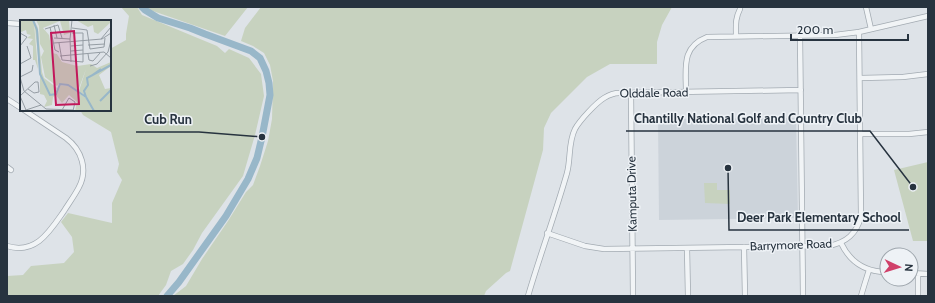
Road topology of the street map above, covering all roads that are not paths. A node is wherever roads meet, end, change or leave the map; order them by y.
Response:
1 (866, 7) edge
2 (740, 10) dead end
3 (928, 16) edge
4 (7, 23) edge
5 (20, 24) edge
6 (871, 29) junction
7 (859, 32) junction
8 (800, 35) junction
9 (736, 36) junction
10 (928, 74) edge
11 (860, 78) junction
12 (801, 90) junction
13 (631, 92) junction
14 (686, 92) junction
15 (7, 99) edge
16 (20, 107) edge
17 (26, 111) edge
18 (928, 132) edge
19 (861, 134) junction
20 (548, 233) junction
21 (841, 243) junction
22 (7, 246) edge
23 (803, 246) junction
24 (744, 247) junction
25 (632, 248) junction
26 (687, 248) junction
27 (869, 270) junction
28 (879, 272) edge
29 (528, 296) edge
30 (633, 296) edge
31 (688, 296) edge
32 (745, 296) edge
33 (803, 296) edge
34 (862, 296) edge

1 - 6 street
2 - 9 street
3 - 6 street
4 - 5 street
6 - 7 street
7 - 8 street
7 - 11 street, Barrymore Road
8 - 9 street
8 - 12 street
9 - 14 street
10 - 11 street
11 - 19 street, Barrymore Road
12 - 14 street, Olddale Road
12 - 23 street
13 - 14 street, Olddale Road
13 - 20 street, Olddale Road
13 - 25 street, Kamputa Drive
15 - 16 street
17 - 22 street
18 - 19 street
19 - 21 street, Barrymore Road
20 - 25 street, Barrymore Road
20 - 29 street, Olddale Road
21 - 23 street, Barrymore Road
21 - 27 street
23 - 24 street, Barrymore Road
23 - 33 street
24 - 26 street, Barrymore Road
24 - 32 street
25 - 26 street, Barrymore Road
25 - 30 street, Kamputa Drive
26 - 31 street
27 - 28 street
27 - 34 street

